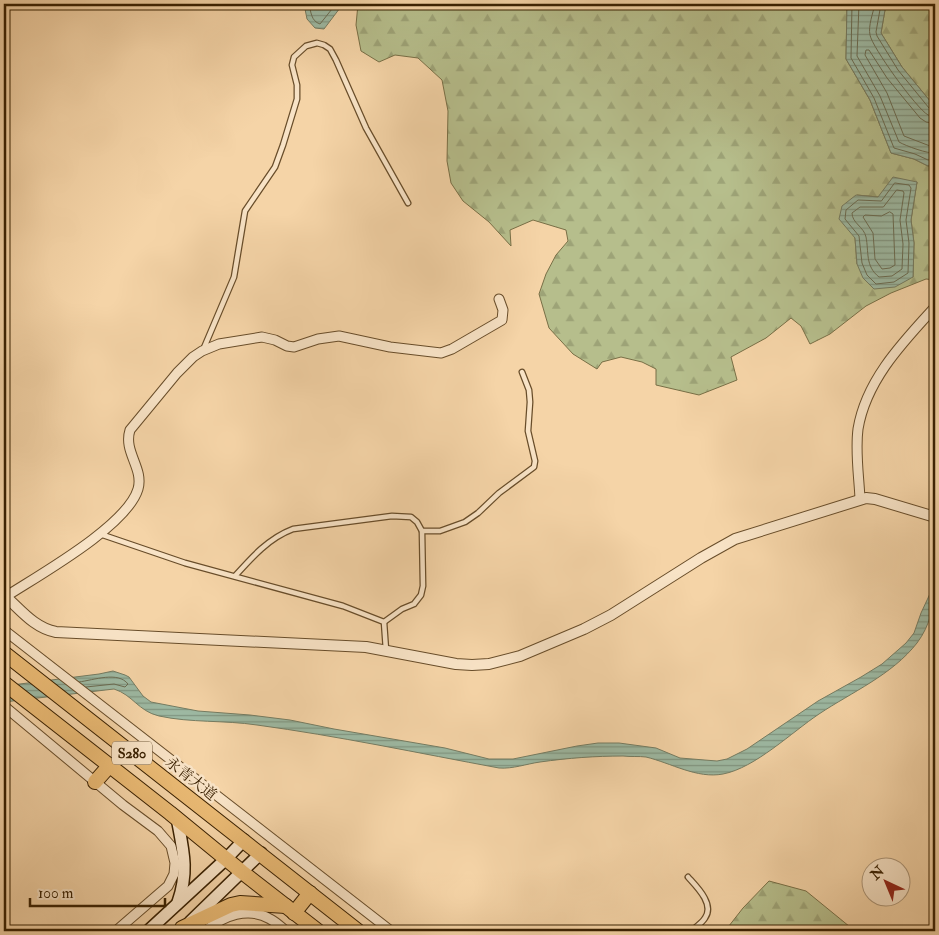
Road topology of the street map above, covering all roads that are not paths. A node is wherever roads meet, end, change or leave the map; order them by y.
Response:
1 (408, 203) dead end
2 (499, 299) dead end
3 (935, 307) edge
4 (202, 351) junction
5 (522, 372) dead end
6 (860, 498) junction
7 (935, 517) edge
8 (422, 532) junction
9 (100, 534) junction
10 (235, 576) junction
11 (4, 596) edge
12 (384, 622) junction
13 (4, 630) edge
14 (386, 650) junction
15 (4, 652) edge
16 (4, 683) edge
17 (4, 706) edge
18 (110, 765) junction
19 (95, 782) junction
20 (185, 795) junction
21 (174, 816) junction
22 (244, 840) junction
23 (261, 853) junction
24 (226, 859) junction
25 (242, 872) junction
26 (688, 876) dead end
27 (310, 893) junction
28 (177, 904) junction
29 (290, 910) junction
30 (181, 930) edge
31 (116, 931) edge
32 (148, 931) edge
33 (205, 931) edge
34 (286, 931) edge
35 (318, 931) edge
36 (358, 931) edge
37 (391, 931) edge
38 (691, 931) edge

1 - 4 lane
2 - 4 street
3 - 6 street
4 - 9 street
5 - 8 lane
6 - 7 street
6 - 14 street
8 - 10 lane
8 - 12 lane
9 - 10 lane
9 - 11 street
10 - 12 lane
11 - 14 street
12 - 14 lane
13 - 37 street
15 - 20 main road, 永青大道 / S280
16 - 18 main road, S280
17 - 19 street
18 - 19 main road
18 - 21 main road, S280
19 - 31 street
20 - 21 main road
20 - 22 main road, 永青大道 / S280
21 - 24 main road, S280
21 - 28 main road
22 - 23 main road, 永青大道 / S280
22 - 24 main road
23 - 25 main road
23 - 27 main road, 永青大道 / S280
24 - 25 main road, S280
24 - 28 main road
25 - 29 main road, S280
25 - 30 main road
26 - 38 lane
27 - 29 main road
27 - 36 main road, 永青大道 / S280
28 - 32 main road
29 - 30 main road
29 - 35 main road, S280
33 - 34 street

